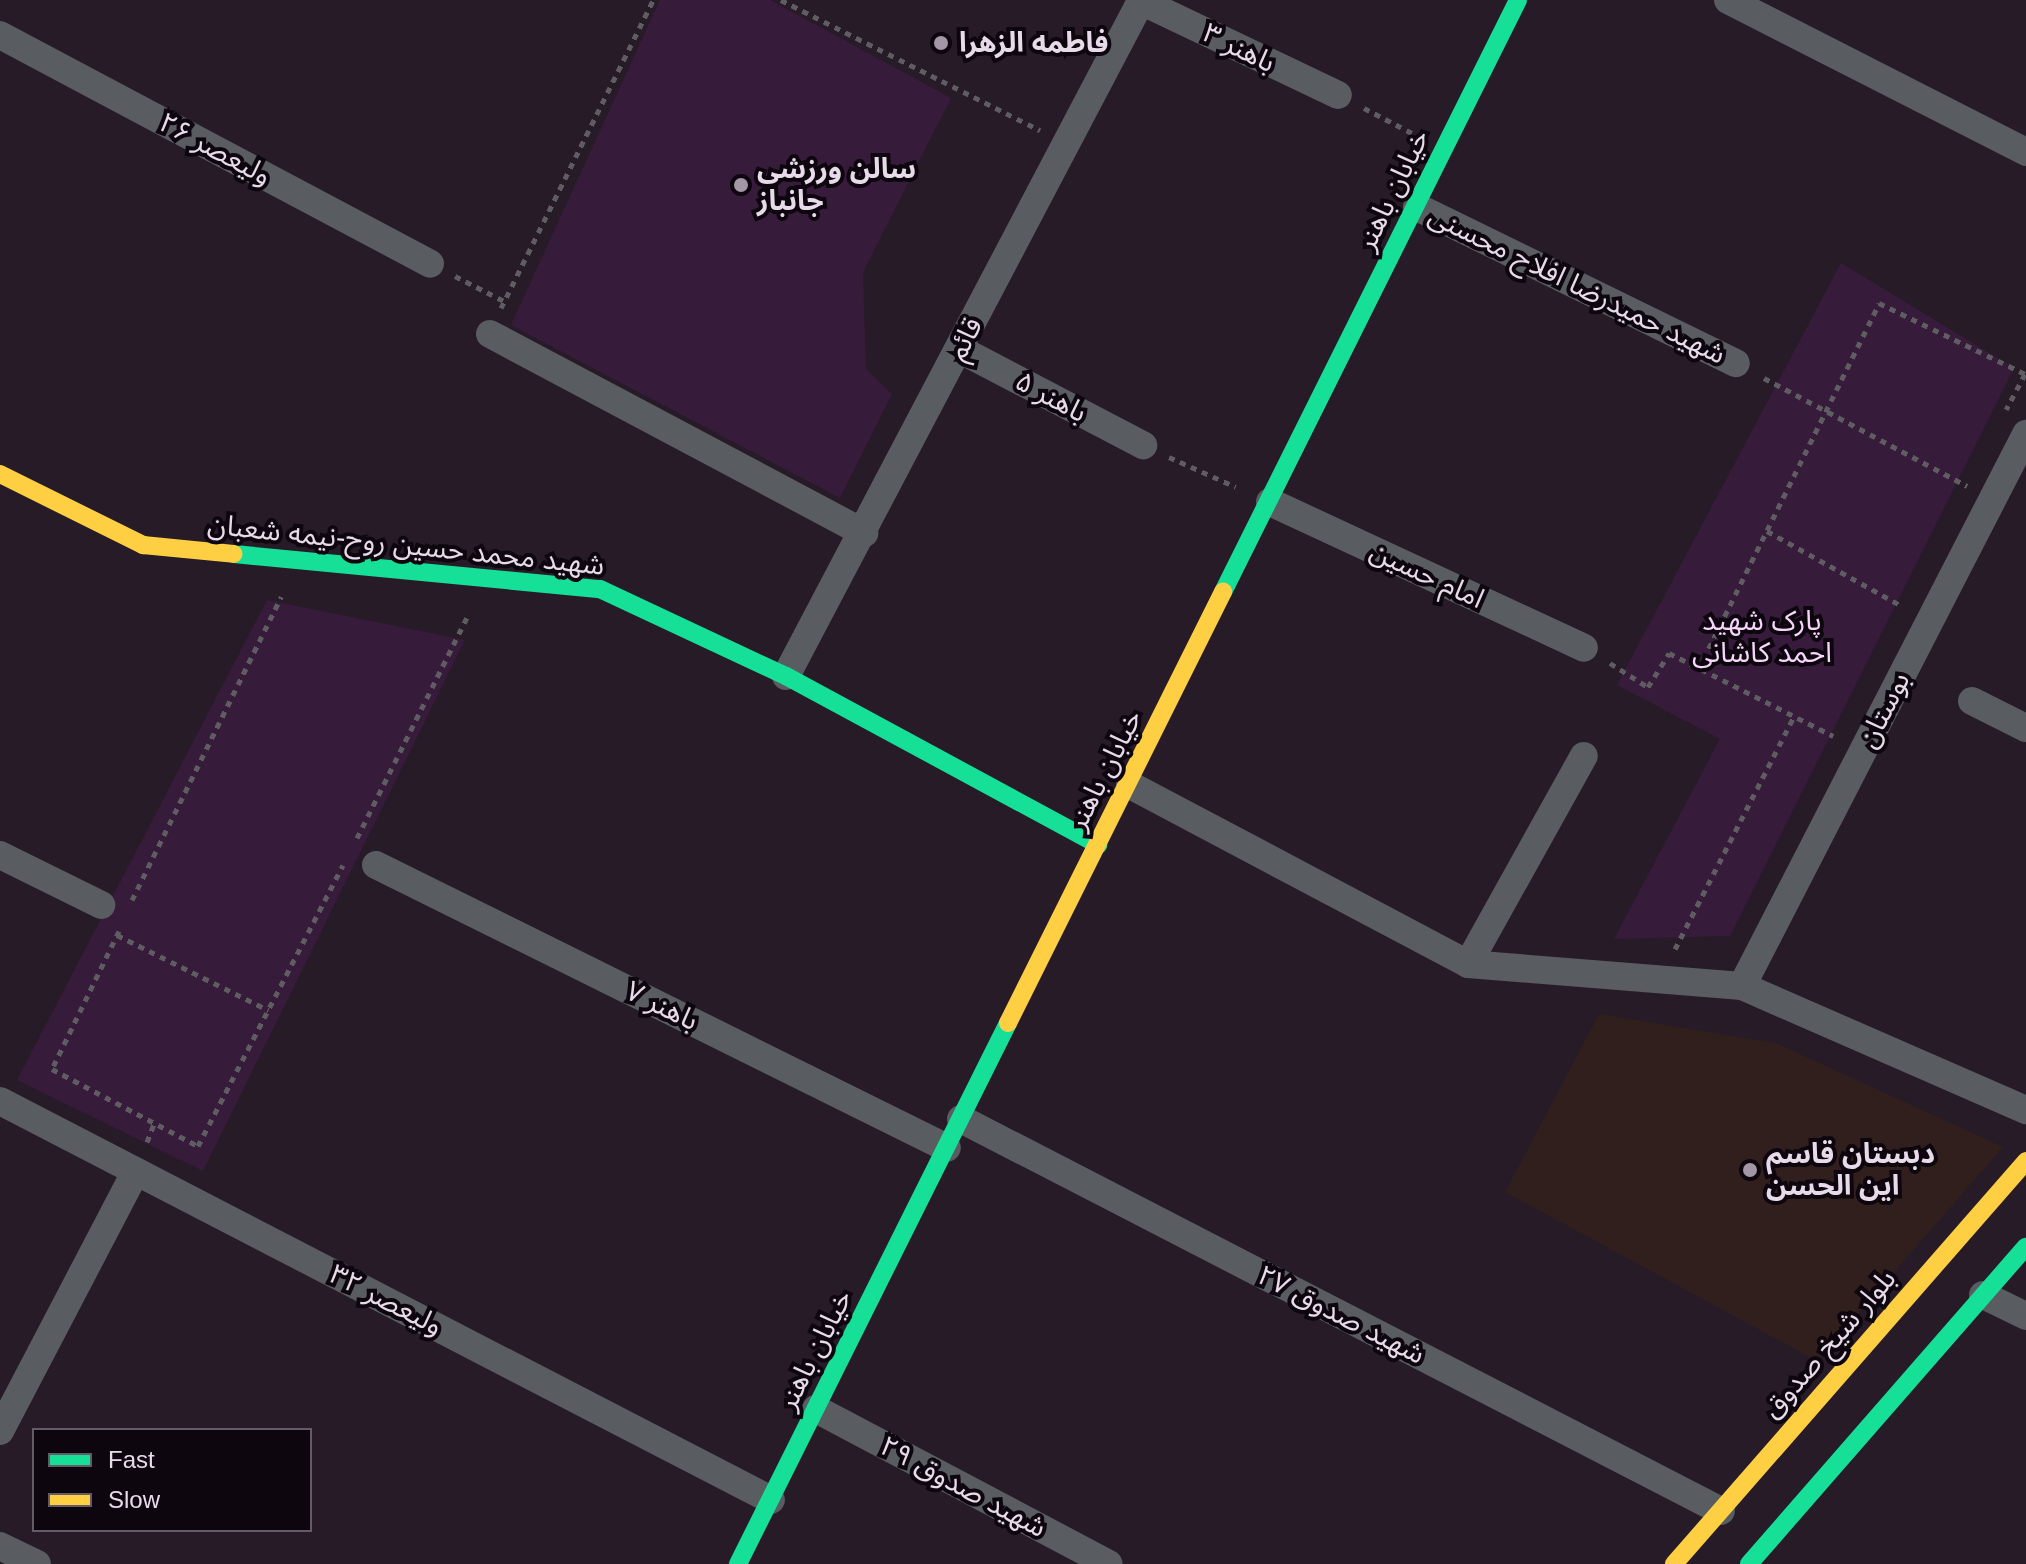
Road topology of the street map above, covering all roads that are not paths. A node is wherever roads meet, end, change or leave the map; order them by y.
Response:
1 (1518, 0) edge
2 (1728, 0) edge
3 (1141, 1) edge
4 (0, 35) edge
5 (1338, 95) road end
6 (2026, 152) edge
7 (1417, 207) junction
8 (430, 264) road end
9 (490, 334) road end
10 (959, 349) junction
11 (1736, 363) road end
12 (2026, 434) edge
13 (1143, 445) road end
14 (0, 474) edge
15 (1270, 502) junction
16 (864, 533) junction
17 (1584, 648) road end
18 (786, 676) junction
19 (1972, 701) dead end
20 (2026, 728) edge
21 (1584, 756) dead end
22 (1130, 785) junction
23 (1098, 845) junction
24 (0, 855) edge
25 (376, 865) dead end
26 (101, 905) dead end
27 (1468, 964) junction
28 (1742, 986) junction
29 (0, 1101) edge
30 (2026, 1110) edge
31 (961, 1119) junction
32 (947, 1148) junction
33 (2026, 1161) edge
34 (136, 1171) junction
35 (2026, 1247) edge
36 (1983, 1295) junction
37 (2026, 1316) edge
38 (816, 1409) junction
39 (0, 1431) edge
40 (771, 1500) junction
41 (1721, 1511) junction
42 (0, 1546) edge
43 (37, 1564) edge
44 (738, 1564) edge
45 (1109, 1564) edge
46 (1674, 1564) edge
47 (1749, 1564) edge

1 - 7 street, خیابان باهنر
2 - 6 street
3 - 5 street, باهنر ۳
3 - 10 street, قائم
4 - 8 street, ولیعصر ۲۶
7 - 11 street, شهید حمیدرضا افلاح محسنی
7 - 15 street, خیابان باهنر
9 - 16 street
10 - 13 street, باهنر ۵
10 - 16 street, قائم
12 - 28 street, بوستان
14 - 18 street, شهید محمد حسین روح-نیمه شعبان
15 - 17 street, امام حسین
15 - 22 street, خیابان باهنر
16 - 18 street, قائم
18 - 23 street, شهید محمد حسین روح-نیمه شعبان
19 - 20 street
21 - 27 street
22 - 23 street, خیابان باهنر
22 - 27 street
23 - 31 street, خیابان باهنر
24 - 26 street
25 - 32 street, باهنر ۷
27 - 28 street
28 - 30 street
29 - 34 street, ولیعصر ۳۲
31 - 32 street, خیابان باهنر
31 - 41 street, شهید صدوق ۲۷
32 - 38 street, خیابان باهنر
33 - 41 street, بلوار شیخ صدوق
34 - 39 street
34 - 40 street, ولیعصر ۳۲
35 - 36 street
36 - 37 street
36 - 47 street
38 - 40 street, خیابان باهنر
38 - 45 street, شهید صدوق ۲۹
40 - 44 street, خیابان باهنر
41 - 46 street, بلوار شیخ صدوق
42 - 43 street

